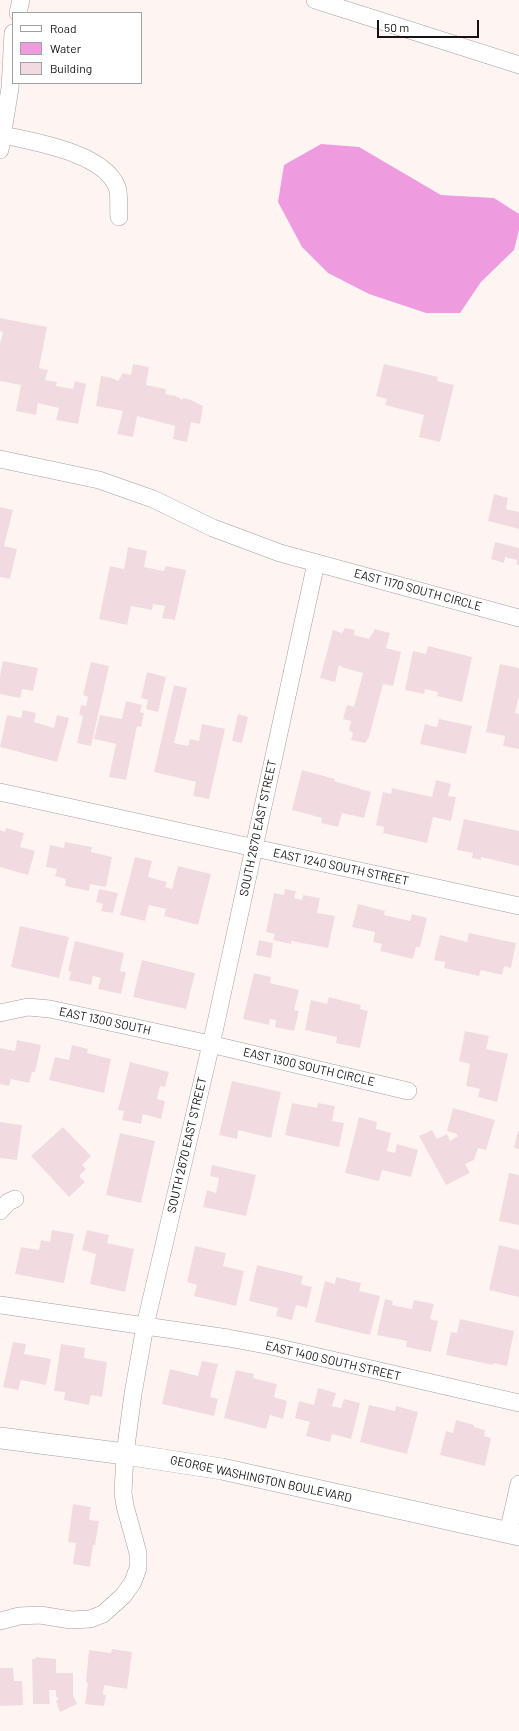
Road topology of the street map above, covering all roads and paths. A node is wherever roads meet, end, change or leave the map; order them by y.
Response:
1 (21, 0) edge
2 (315, 0) edge
3 (342, 4) edge
4 (18, 12) edge
5 (12, 39) edge
6 (519, 65) edge
7 (2, 142) edge
8 (119, 217) dead end
9 (0, 459) edge
10 (316, 563) junction
11 (519, 618) edge
12 (0, 792) edge
13 (253, 848) junction
14 (519, 906) edge
15 (0, 1013) edge
16 (210, 1044) junction
17 (408, 1091) dead end
18 (15, 1199) dead end
19 (0, 1211) edge
20 (0, 1305) edge
21 (145, 1326) junction
22 (519, 1403) edge
23 (0, 1438) edge
24 (125, 1454) junction
25 (519, 1484) edge
26 (513, 1534) edge
27 (0, 1621) edge

1 - 4 street
2 - 3 street
3 - 6 street
5 - 7 street
7 - 8 street
9 - 10 street, EAST 1170 SOUTH CIRCLE
10 - 11 street, EAST 1170 SOUTH CIRCLE
10 - 13 street, SOUTH 2670 EAST STREET
12 - 13 street, EAST 1240 SOUTH STREET
13 - 14 street, EAST 1240 SOUTH STREET
13 - 16 street, SOUTH 2670 EAST STREET
15 - 16 street, EAST 1300 SOUTH
16 - 17 street, EAST 1300 SOUTH CIRCLE
16 - 21 street, SOUTH 2670 EAST STREET
18 - 19 street
20 - 21 street, EAST 1400 SOUTH STREET
21 - 22 street, EAST 1400 SOUTH STREET
21 - 24 street, SOUTH 2670 EAST STREET
23 - 24 main road, GEORGE WASHINGTON BOULEVARD
24 - 26 main road, GEORGE WASHINGTON BOULEVARD
24 - 27 street, SOUTH 2670 EAST STREET
25 - 26 street

